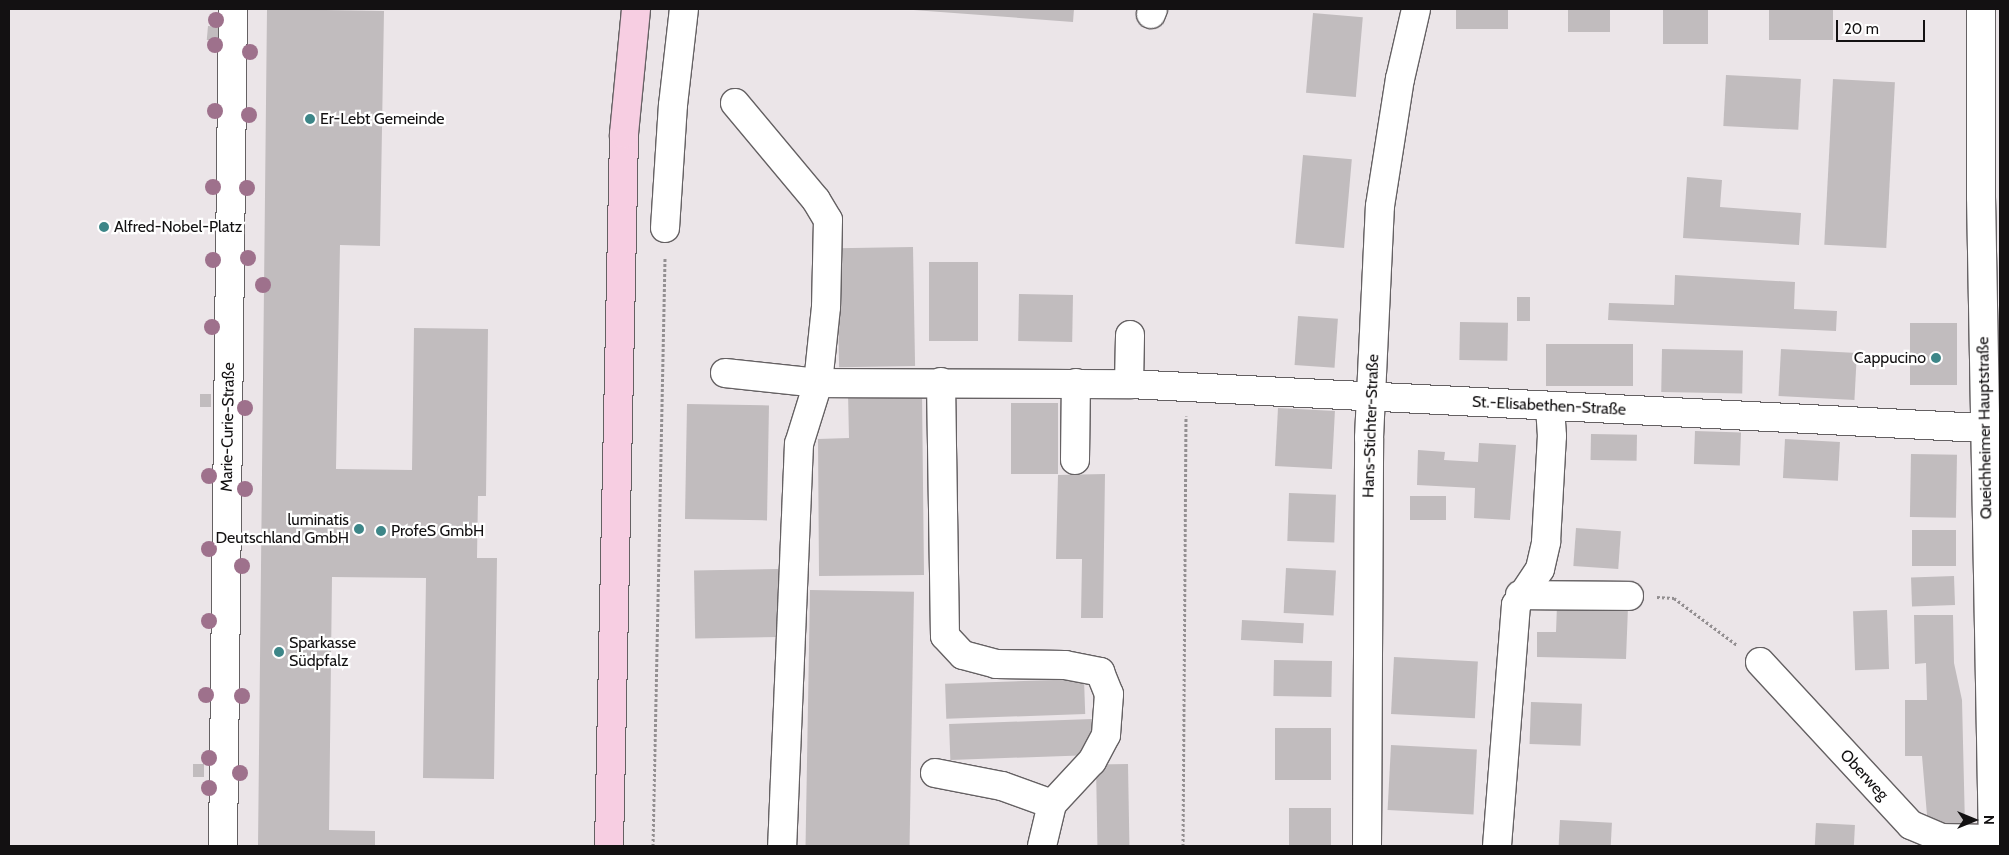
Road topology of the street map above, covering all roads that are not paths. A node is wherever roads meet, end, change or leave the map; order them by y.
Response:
1 (234, 9) edge
2 (636, 9) edge
3 (684, 9) edge
4 (1416, 9) edge
5 (1981, 9) edge
6 (735, 103) dead end
7 (1991, 172) edge
8 (665, 228) road end
9 (1130, 335) dead end
10 (725, 373) dead end
11 (941, 382) junction
12 (818, 383) junction
13 (1076, 384) junction
14 (1121, 384) junction
15 (1372, 397) junction
16 (1550, 406) junction
17 (1984, 428) junction
18 (1074, 460) dead end
19 (1520, 595) junction
20 (1628, 596) road end
21 (1760, 662) road end
22 (935, 773) dead end
23 (1052, 804) junction
24 (1992, 843) edge
25 (222, 846) edge
26 (609, 846) edge
27 (782, 846) edge
28 (1042, 846) edge
29 (1367, 846) edge
30 (1497, 846) edge

1 - 25 street, Marie-Curie-Straße
2 - 26 main road
3 - 8 street
4 - 15 street, Hans-Stichter-Straße
5 - 7 street, Queichheimer Hauptstraße
6 - 12 street
7 - 17 street, Queichheimer Hauptstraße
9 - 14 street
10 - 12 street, St.-Elisabethen-Straße
11 - 12 street, St.-Elisabethen-Straße
11 - 13 street, St.-Elisabethen-Straße
11 - 23 street
12 - 27 street
13 - 14 street, St.-Elisabethen-Straße
13 - 18 street
14 - 15 street, St.-Elisabethen-Straße
15 - 16 street, St.-Elisabethen-Straße
15 - 29 street, Hans-Stichter-Straße
16 - 17 street, St.-Elisabethen-Straße
16 - 19 street
17 - 24 street, Queichheimer Hauptstraße
19 - 20 street
19 - 30 street
21 - 24 street, Oberweg
22 - 23 street
23 - 28 street

